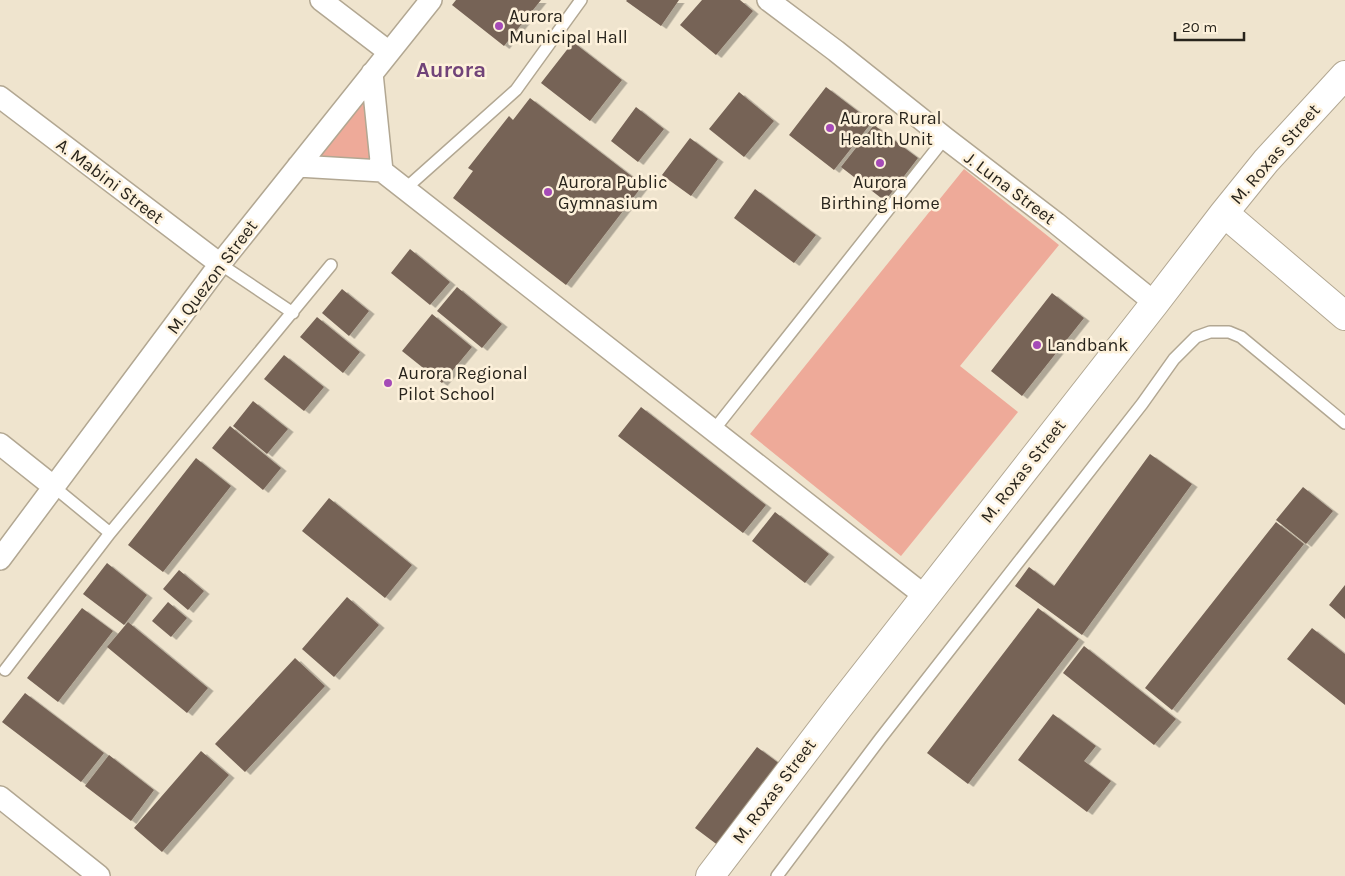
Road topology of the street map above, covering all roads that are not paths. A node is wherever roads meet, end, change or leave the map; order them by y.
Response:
1 (321, 0) edge
2 (431, 0) edge
3 (581, 0) edge
4 (768, 0) edge
5 (389, 52) junction
6 (372, 73) junction
7 (1345, 75) edge
8 (0, 97) edge
9 (945, 138) junction
10 (298, 166) junction
11 (382, 172) junction
12 (405, 189) junction
13 (1224, 213) junction
14 (220, 264) junction
15 (331, 265) dead end
16 (1155, 303) junction
17 (292, 313) junction
18 (1345, 316) edge
19 (1345, 424) edge
20 (713, 431) junction
21 (0, 444) edge
22 (54, 487) junction
23 (110, 533) junction
24 (0, 559) edge
25 (925, 596) junction
26 (5, 670) dead end
27 (0, 797) edge
28 (99, 876) edge
29 (710, 876) edge
30 (776, 876) edge

1 - 5 street
2 - 5 street, M. Quezon Street
3 - 12 lane
4 - 9 street, J. Luna Street
5 - 6 street, M. Quezon Street
6 - 10 street, M. Quezon Street
6 - 11 street
7 - 13 street, M. Roxas Street
8 - 14 street, A. Mabini Street
9 - 16 street, J. Luna Street
9 - 20 lane
10 - 11 street
10 - 14 street, M. Quezon Street
11 - 12 street
12 - 20 street
13 - 16 street, M. Roxas Street
13 - 18 street
14 - 17 lane
14 - 22 street, M. Quezon Street
15 - 17 lane
16 - 25 street, M. Roxas Street
17 - 23 lane
19 - 30 lane
20 - 25 street
21 - 22 street
22 - 23 lane
22 - 24 street, M. Quezon Street
23 - 26 lane
25 - 29 street, M. Roxas Street
27 - 28 street

